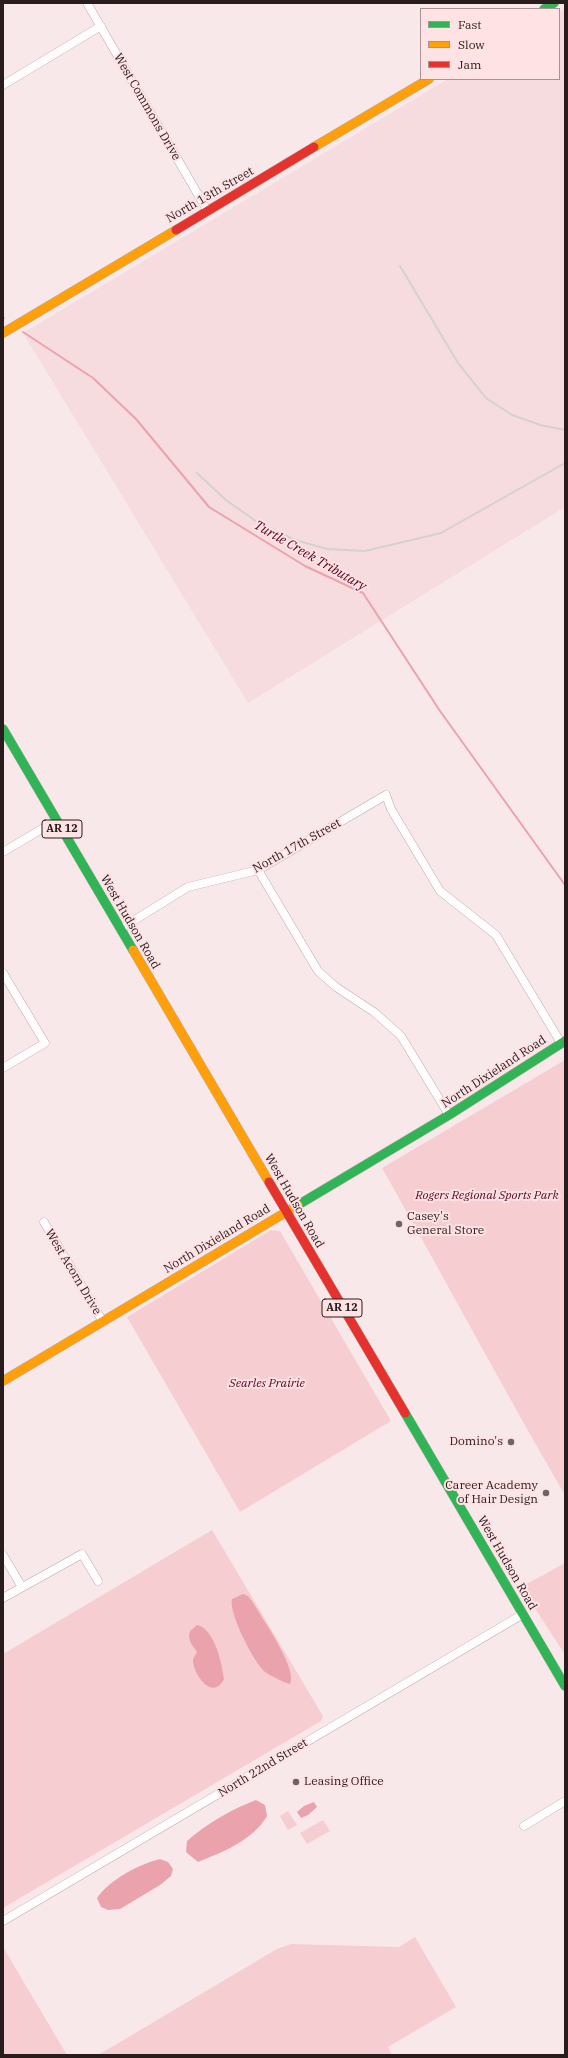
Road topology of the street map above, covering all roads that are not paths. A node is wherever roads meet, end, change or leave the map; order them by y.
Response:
1 (87, 3) edge
2 (101, 26) junction
3 (427, 80) edge
4 (3, 85) edge
5 (207, 210) junction
6 (3, 333) edge
7 (3, 729) edge
8 (57, 820) junction
9 (3, 852) edge
10 (258, 870) junction
11 (120, 929) junction
12 (3, 972) edge
13 (563, 1042) edge
14 (3, 1068) edge
15 (449, 1115) junction
16 (286, 1211) junction
17 (44, 1222) dead end
18 (103, 1322) junction
19 (3, 1380) edge
20 (3, 1555) edge
21 (98, 1581) dead end
22 (22, 1587) junction
23 (3, 1598) edge
24 (523, 1614) junction
25 (565, 1686) edge
26 (565, 1801) edge
27 (524, 1826) dead end
28 (3, 1921) edge

1 - 2 street, West Commons Drive
2 - 4 street
2 - 5 street, West Commons Drive
3 - 5 main road, North 13th Street
5 - 6 main road, North 13th Street
7 - 8 main road, West Hudson Road / AR 12
8 - 9 street
8 - 11 main road, West Hudson Road / AR 12
10 - 11 street, North 17th Street
10 - 13 street, North 17th Street
10 - 15 street
11 - 16 main road, West Hudson Road / AR 12
12 - 14 street
13 - 15 main road, North Dixieland Road
15 - 16 main road, North Dixieland Road
16 - 18 main road, North Dixieland Road
16 - 24 main road, West Hudson Road / AR 12
17 - 18 street, West Acorn Drive
18 - 19 main road, North Dixieland Road
20 - 22 street
21 - 22 street
22 - 23 street
24 - 25 main road, West Hudson Road / AR 12
24 - 28 street, North 22nd Street
26 - 27 street

